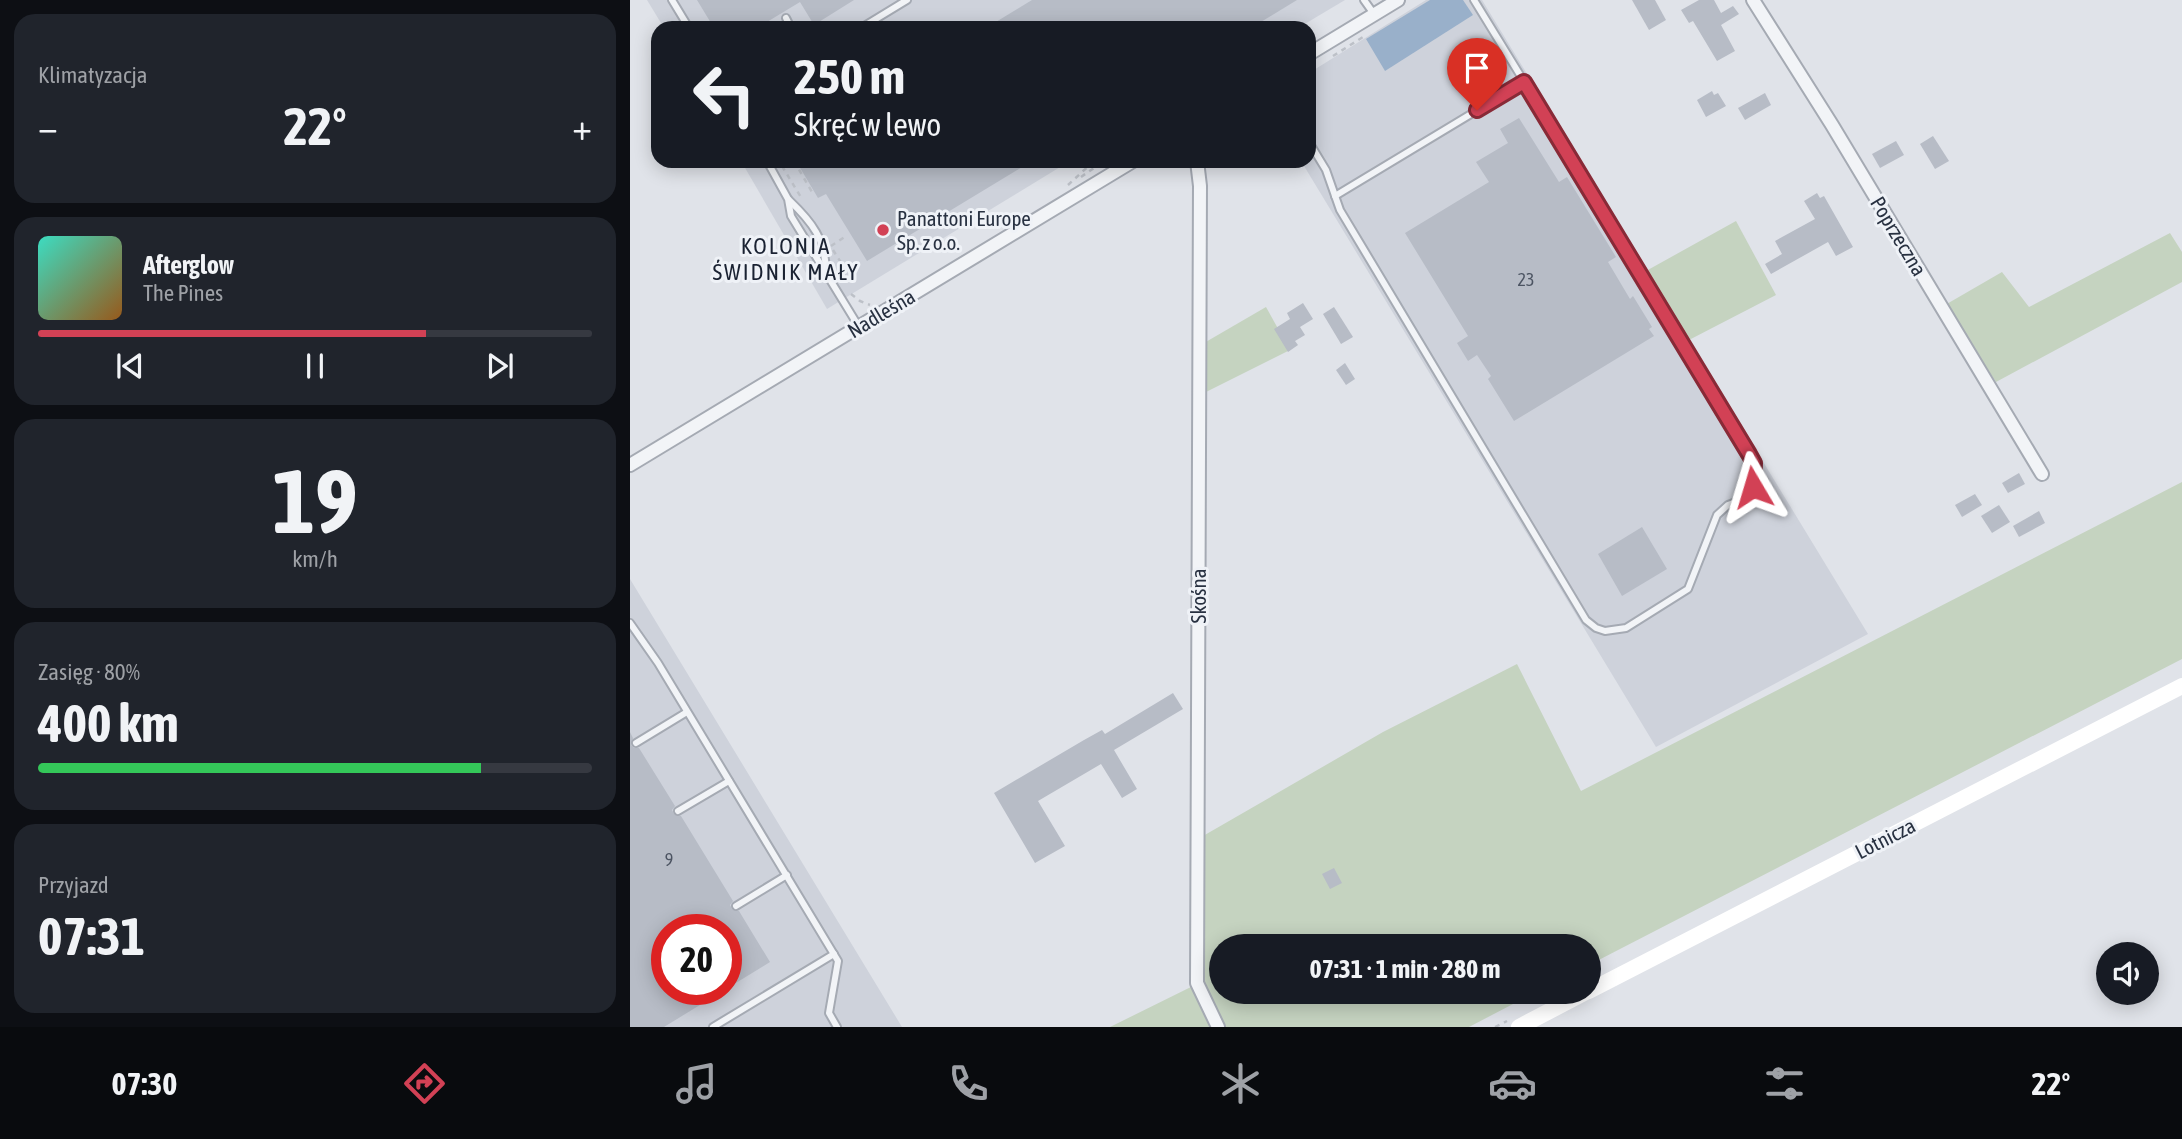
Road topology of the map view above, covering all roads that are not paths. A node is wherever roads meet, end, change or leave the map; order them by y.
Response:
1 (672, 0) edge
2 (907, 0) edge
3 (1364, 0) edge
4 (1398, 0) edge
5 (1474, 0) edge
6 (1753, 0) edge
7 (1374, 15) junction
8 (786, 18) dead end
9 (685, 21) edge
10 (788, 21) edge
11 (872, 21) edge
12 (1316, 50) edge
13 (1524, 82) junction
14 (1316, 154) edge
15 (771, 168) edge
16 (1120, 168) edge
17 (1198, 168) edge
18 (1335, 196) junction
19 (788, 199) junction
20 (827, 272) junction
21 (859, 327) junction
22 (630, 465) edge
23 (2042, 474) dead end
24 (630, 622) edge
25 (2182, 687) edge
26 (687, 712) junction
27 (636, 743) dead end
28 (729, 781) junction
29 (678, 811) dead end
30 (787, 875) junction
31 (736, 906) dead end
32 (834, 954) junction
33 (1601, 985) edge
34 (1564, 1004) edge
35 (713, 1027) edge
36 (837, 1027) edge
37 (1218, 1027) edge
38 (1519, 1027) edge

1 - 9 lane
2 - 11 lane
3 - 7 lane
4 - 7 street
5 - 13 lane
6 - 23 street, Poprzeczna
7 - 12 street
8 - 10 lane
13 - 18 lane
13 - 18 lane
14 - 18 lane
15 - 19 lane
16 - 21 street, Nadleśna
17 - 37 street, Skośna
19 - 20 lane
19 - 20 lane
20 - 21 lane
21 - 22 street, Nadleśna
24 - 26 lane
25 - 33 main road, Lotnicza
26 - 27 lane
26 - 28 lane
28 - 29 lane
28 - 30 lane
30 - 31 lane
30 - 32 lane
32 - 35 lane
32 - 36 lane
34 - 38 main road, Lotnicza

